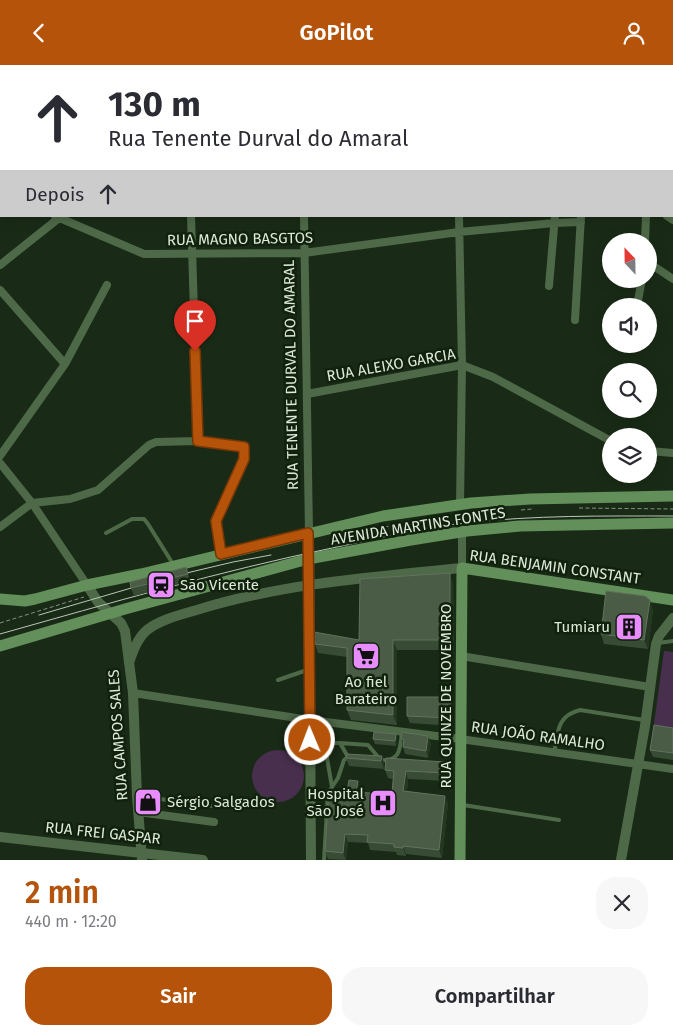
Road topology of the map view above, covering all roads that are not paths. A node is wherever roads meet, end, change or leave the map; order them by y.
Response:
1 (57, 217) edge
2 (192, 217) edge
3 (304, 217) edge
4 (459, 217) edge
5 (646, 217) edge
6 (581, 219) edge
7 (554, 220) edge
8 (459, 232) junction
9 (645, 233) edge
10 (304, 253) junction
11 (192, 254) junction
12 (0, 265) edge
13 (658, 269) edge
14 (673, 279) edge
15 (107, 285) dead end
16 (549, 286) dead end
17 (0, 290) edge
18 (575, 321) dead end
19 (65, 364) junction
20 (462, 365) junction
21 (307, 394) junction
22 (602, 436) edge
23 (198, 441) junction
24 (657, 452) edge
25 (673, 453) edge
26 (0, 456) edge
27 (0, 463) edge
28 (673, 496) edge
29 (639, 497) junction
30 (673, 502) edge
31 (32, 503) junction
32 (460, 505) junction
33 (673, 523) edge
34 (0, 527) edge
35 (462, 532) junction
36 (106, 533) dead end
37 (308, 533) junction
38 (221, 554) junction
39 (308, 559) junction
40 (174, 566) junction
41 (462, 568) junction
42 (308, 584) junction
43 (86, 585) junction
44 (2, 598) edge
45 (673, 600) edge
46 (111, 615) junction
47 (673, 618) edge
48 (673, 641) edge
49 (656, 644) junction
50 (0, 646) edge
51 (461, 656) junction
52 (129, 663) junction
53 (310, 669) junction
54 (278, 680) dead end
55 (650, 687) junction
56 (133, 693) junction
57 (310, 720) junction
58 (646, 720) junction
59 (402, 732) junction
60 (460, 739) junction
61 (340, 743) junction
62 (554, 753) junction
63 (348, 757) junction
64 (353, 757) edge
65 (373, 759) edge
66 (380, 760) junction
67 (638, 764) junction
68 (673, 769) edge
69 (332, 787) junction
70 (137, 795) junction
71 (460, 805) junction
72 (212, 806) dead end
73 (138, 812) junction
74 (560, 820) dead end
75 (214, 822) dead end
76 (0, 837) edge
77 (141, 856) edge
78 (203, 860) edge
79 (311, 860) edge
80 (324, 860) edge
81 (460, 860) edge
82 (621, 860) edge

1 - 11 street, RUA MAGNO BASGTOS
1 - 12 street
2 - 11 street
3 - 10 street, RUA TENENTE DURVAL DO AMARAL
4 - 8 street
5 - 9 street
6 - 7 street, RUA MAGNO BASGTOS
6 - 18 street
7 - 8 street, RUA MAGNO BASGTOS
7 - 16 street
8 - 10 street, RUA MAGNO BASGTOS
8 - 20 street
10 - 11 street, RUA MAGNO BASGTOS
10 - 21 street, RUA TENENTE DURVAL DO AMARAL
11 - 23 street
13 - 14 street
15 - 19 street
17 - 19 street
19 - 26 street
20 - 21 street, RUA ALEIXO GARCIA
20 - 22 street, RUA ALEIXO GARCIA
20 - 32 street
21 - 37 street, RUA TENENTE DURVAL DO AMARAL
23 - 31 street
23 - 38 street
24 - 25 street
27 - 31 street
28 - 29 main road, AVENIDA MARTINS FONTES
29 - 30 main road, AVENIDA MARTINS FONTES
29 - 32 main road, AVENIDA MARTINS FONTES
31 - 34 street
31 - 43 street
32 - 37 main road, AVENIDA MARTINS FONTES
33 - 35 main road, AVENIDA MARTINS FONTES
35 - 39 main road, AVENIDA MARTINS FONTES
35 - 41 street, RUA QUINZE DE NOVEMBRO
36 - 40 lane
37 - 38 main road, AVENIDA MARTINS FONTES
37 - 39 street
38 - 40 main road, AVENIDA MARTINS FONTES
39 - 42 street
39 - 46 main road, AVENIDA MARTINS FONTES
40 - 43 main road, AVENIDA MARTINS FONTES
41 - 42 street, RUA BENJAMIN CONSTANT
41 - 45 main road, RUA BENJAMIN CONSTANT
41 - 51 main road, RUA QUINZE DE NOVEMBRO
42 - 52 street, RUA BENJAMIN CONSTANT
42 - 53 street
43 - 44 main road, AVENIDA MARTINS FONTES
43 - 46 street, RUA CAMPOS SALES
46 - 50 main road, AVENIDA MARTINS FONTES
46 - 52 street, RUA CAMPOS SALES
47 - 49 street
48 - 49 lane
49 - 55 street
51 - 55 street
51 - 60 main road, RUA QUINZE DE NOVEMBRO
52 - 56 street, RUA CAMPOS SALES
53 - 54 lane
53 - 57 street
55 - 58 street
56 - 57 street, RUA JOÃO RAMALHO
56 - 70 street, RUA CAMPOS SALES
57 - 59 street, RUA JOÃO RAMALHO
57 - 79 street
58 - 62 lane
58 - 67 street
59 - 60 street, RUA JOÃO RAMALHO
59 - 66 lane
60 - 62 street, RUA JOÃO RAMALHO
60 - 71 main road, RUA QUINZE DE NOVEMBRO
61 - 63 lane
61 - 66 lane
61 - 69 lane
62 - 67 street, RUA JOÃO RAMALHO
63 - 64 lane
63 - 69 lane
65 - 66 lane
67 - 68 street, RUA JOÃO RAMALHO
67 - 82 street
69 - 80 lane
70 - 72 lane
70 - 73 street, RUA CAMPOS SALES
71 - 74 lane
71 - 81 main road, RUA QUINZE DE NOVEMBRO
73 - 75 street
73 - 77 street, RUA CAMPOS SALES
76 - 77 street, RUA FREI GASPAR
77 - 78 street, RUA FREI GASPAR

